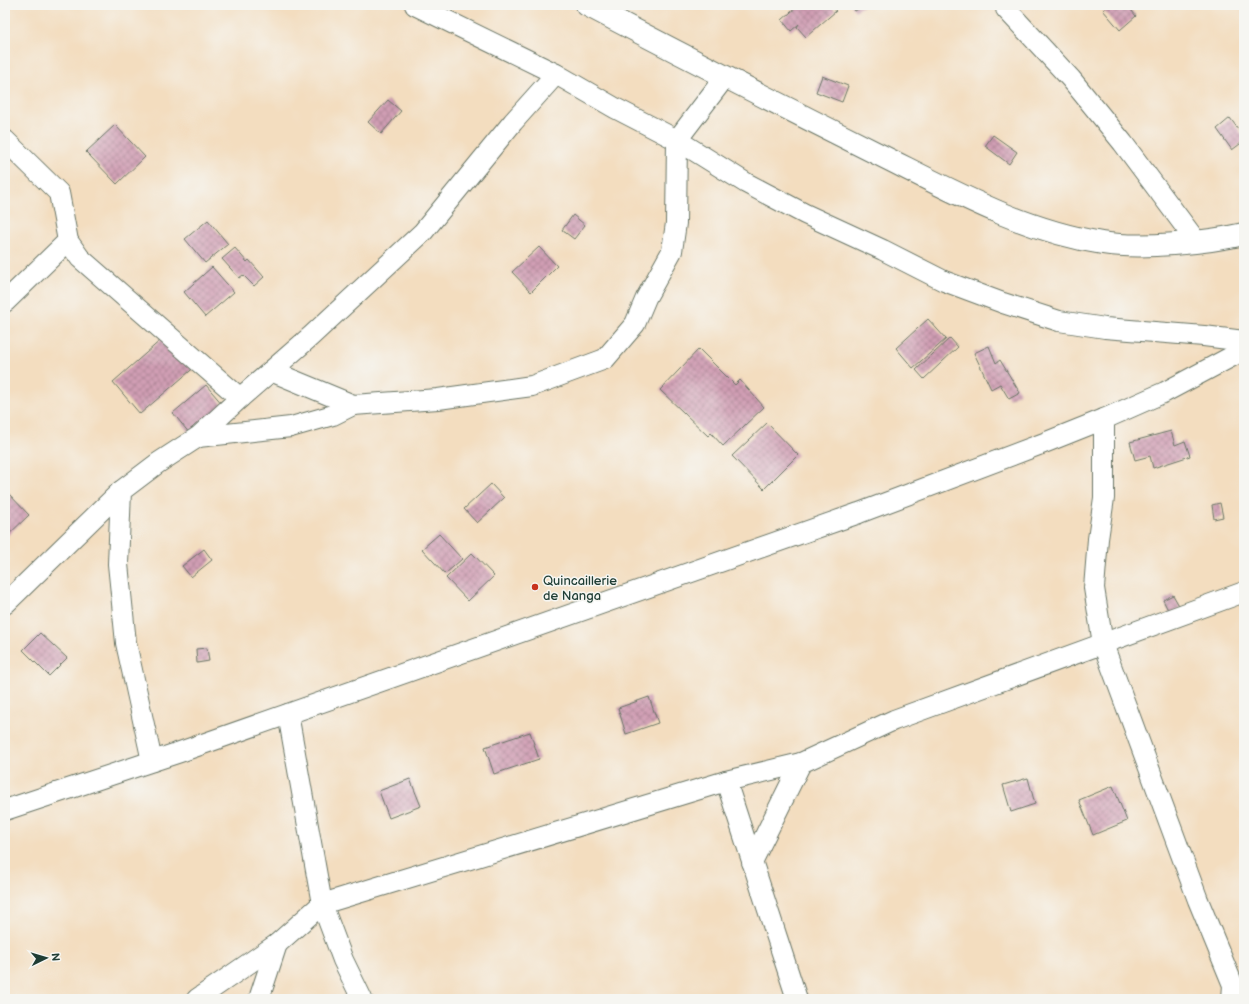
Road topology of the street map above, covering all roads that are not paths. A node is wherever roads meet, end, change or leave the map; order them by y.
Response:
1 (415, 5) edge
2 (587, 5) edge
3 (1006, 9) dead end
4 (556, 74) junction
5 (725, 77) junction
6 (5, 140) edge
7 (677, 140) junction
8 (1244, 234) edge
9 (68, 241) junction
10 (1196, 241) junction
11 (5, 302) edge
12 (1244, 341) edge
13 (1244, 350) edge
14 (271, 371) junction
15 (240, 398) junction
16 (353, 405) junction
17 (1104, 418) junction
18 (198, 437) junction
19 (121, 491) junction
20 (1244, 592) edge
21 (5, 604) edge
22 (1103, 644) junction
23 (288, 714) junction
24 (152, 761) junction
25 (801, 763) junction
26 (726, 781) junction
27 (5, 810) edge
28 (752, 862) junction
29 (322, 904) junction
30 (277, 944) junction
31 (197, 999) edge
32 (259, 999) edge
33 (362, 999) edge
34 (797, 999) edge
35 (1232, 999) edge

1 - 4 street
2 - 5 street
3 - 10 street
4 - 7 street
4 - 14 street
5 - 7 street
5 - 10 street
6 - 9 street
7 - 12 street
7 - 16 street
8 - 10 street
9 - 11 street
9 - 15 street
13 - 17 street
14 - 15 street
14 - 16 street
15 - 18 street
16 - 18 street
17 - 22 street
17 - 23 street
18 - 19 street
19 - 21 street
19 - 24 street
20 - 22 street
22 - 25 street
22 - 35 street
23 - 24 street
23 - 29 street
24 - 27 street
25 - 26 street
25 - 28 street
26 - 28 street
26 - 29 street
28 - 34 street
29 - 30 street
29 - 33 street
30 - 31 street
30 - 32 street

